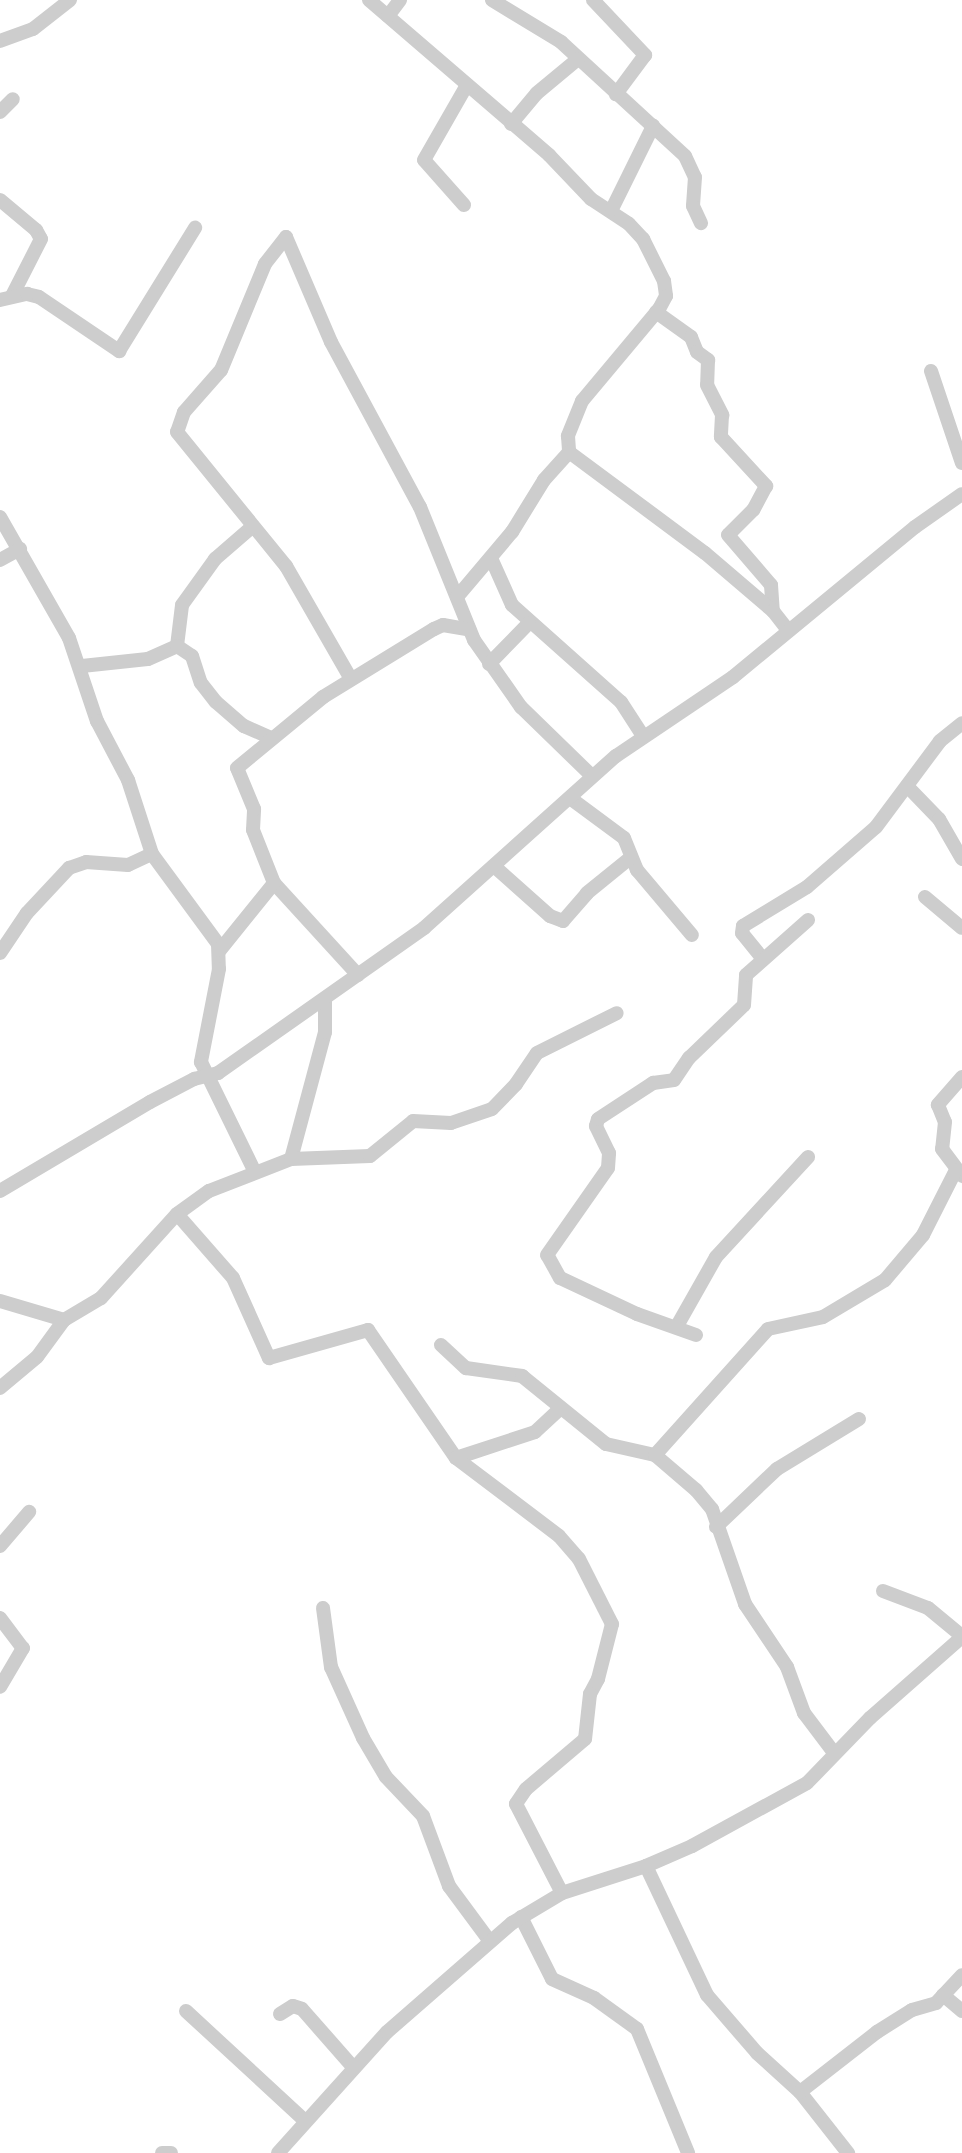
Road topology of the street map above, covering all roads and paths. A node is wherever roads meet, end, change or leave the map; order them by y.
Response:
1 (70, 0) edge
2 (369, 0) edge
3 (400, 0) edge
4 (492, 0) edge
5 (593, 0) edge
6 (388, 16) junction
7 (0, 41) edge
8 (579, 59) junction
9 (467, 85) junction
10 (617, 94) junction
11 (13, 99) dead end
12 (0, 112) edge
13 (512, 124) junction
14 (653, 126) junction
15 (0, 200) edge
16 (464, 205) dead end
17 (612, 209) junction
18 (701, 223) dead end
19 (195, 229) dead end
20 (6, 298) edge
21 (656, 312) junction
22 (931, 371) dead end
23 (569, 452) junction
24 (962, 463) edge
25 (962, 494) edge
26 (0, 516) edge
27 (253, 526) junction
28 (20, 549) junction
29 (491, 558) junction
30 (0, 561) edge
31 (457, 597) junction
32 (773, 611) junction
33 (529, 623) junction
34 (470, 630) junction
35 (788, 630) junction
36 (177, 646) junction
37 (489, 664) junction
38 (82, 666) junction
39 (351, 679) junction
40 (962, 723) edge
41 (643, 736) junction
42 (271, 738) junction
43 (592, 776) junction
44 (907, 786) junction
45 (570, 798) junction
46 (152, 854) junction
47 (630, 858) junction
48 (962, 859) edge
49 (495, 867) junction
50 (274, 883) junction
51 (925, 897) dead end
52 (808, 920) dead end
53 (962, 928) edge
54 (692, 935) dead end
55 (220, 950) junction
56 (0, 953) edge
57 (763, 959) junction
58 (358, 975) junction
59 (325, 999) junction
60 (617, 1013) dead end
61 (962, 1076) edge
62 (206, 1077) junction
63 (808, 1157) dead end
64 (291, 1159) junction
65 (255, 1172) junction
66 (959, 1173) edge
67 (0, 1191) edge
68 (177, 1214) junction
69 (0, 1301) edge
70 (64, 1320) junction
71 (677, 1326) junction
72 (696, 1335) dead end
73 (441, 1345) dead end
74 (0, 1388) edge
75 (561, 1409) junction
76 (859, 1419) dead end
77 (655, 1455) junction
78 (456, 1458) junction
79 (29, 1512) dead end
80 (716, 1527) junction
81 (0, 1546) edge
82 (883, 1591) dead end
83 (323, 1608) dead end
84 (0, 1618) edge
85 (962, 1636) edge
86 (0, 1687) edge
87 (835, 1754) junction
88 (646, 1866) junction
89 (562, 1893) junction
90 (521, 1917) junction
91 (489, 1940) junction
92 (962, 1975) edge
93 (943, 1995) junction
94 (186, 2011) dead end
95 (962, 2011) edge
96 (280, 2014) dead end
97 (353, 2067) junction
98 (800, 2092) junction
99 (304, 2121) junction
100 (162, 2153) edge
101 (171, 2153) edge
102 (278, 2153) edge
103 (688, 2153) edge
104 (848, 2153) edge

1 - 7 street
2 - 6 street
3 - 6 street
4 - 8 street
5 - 10 street
6 - 9 street
8 - 10 street
8 - 13 street
9 - 13 street
9 - 16 street
10 - 14 street
11 - 12 street
13 - 17 street
14 - 17 street
14 - 18 street
15 - 20 street
17 - 21 street
19 - 20 street
21 - 23 street
21 - 32 street
22 - 24 street
23 - 29 street
23 - 32 street
25 - 35 street
26 - 28 street
27 - 31 street
27 - 36 street
27 - 39 street
28 - 30 street
28 - 38 street
29 - 31 street
29 - 33 street
31 - 34 street
32 - 35 street
33 - 37 street
33 - 41 street
34 - 37 street
34 - 39 street
35 - 41 street
36 - 38 street
36 - 42 street
37 - 43 street
38 - 46 street
39 - 42 street
40 - 44 street
41 - 43 street
42 - 50 street
43 - 45 street
44 - 48 street
44 - 57 street
45 - 47 street
45 - 49 street
46 - 55 street
46 - 56 street
47 - 49 street
47 - 54 street
49 - 58 street
50 - 55 street
50 - 58 street
51 - 53 street
52 - 57 street
55 - 62 street
57 - 71 street
58 - 59 street
59 - 62 street
59 - 64 street
60 - 64 street
61 - 66 street
62 - 65 street
62 - 67 street
63 - 71 street
64 - 65 street
65 - 68 street
66 - 77 street
68 - 70 street
68 - 78 street
69 - 70 street
70 - 74 street
71 - 72 street
73 - 75 street
75 - 77 street
75 - 78 street
76 - 80 street
77 - 80 street
78 - 89 street
79 - 81 street
80 - 87 street
82 - 85 street
83 - 91 street
84 - 86 street
85 - 87 street
87 - 88 street
88 - 89 street
88 - 98 street
89 - 90 street
90 - 91 street
90 - 103 street
91 - 97 street
92 - 93 street
93 - 95 street
93 - 98 street
94 - 99 street
96 - 97 street
97 - 99 street
98 - 104 street
99 - 102 street
100 - 101 street

